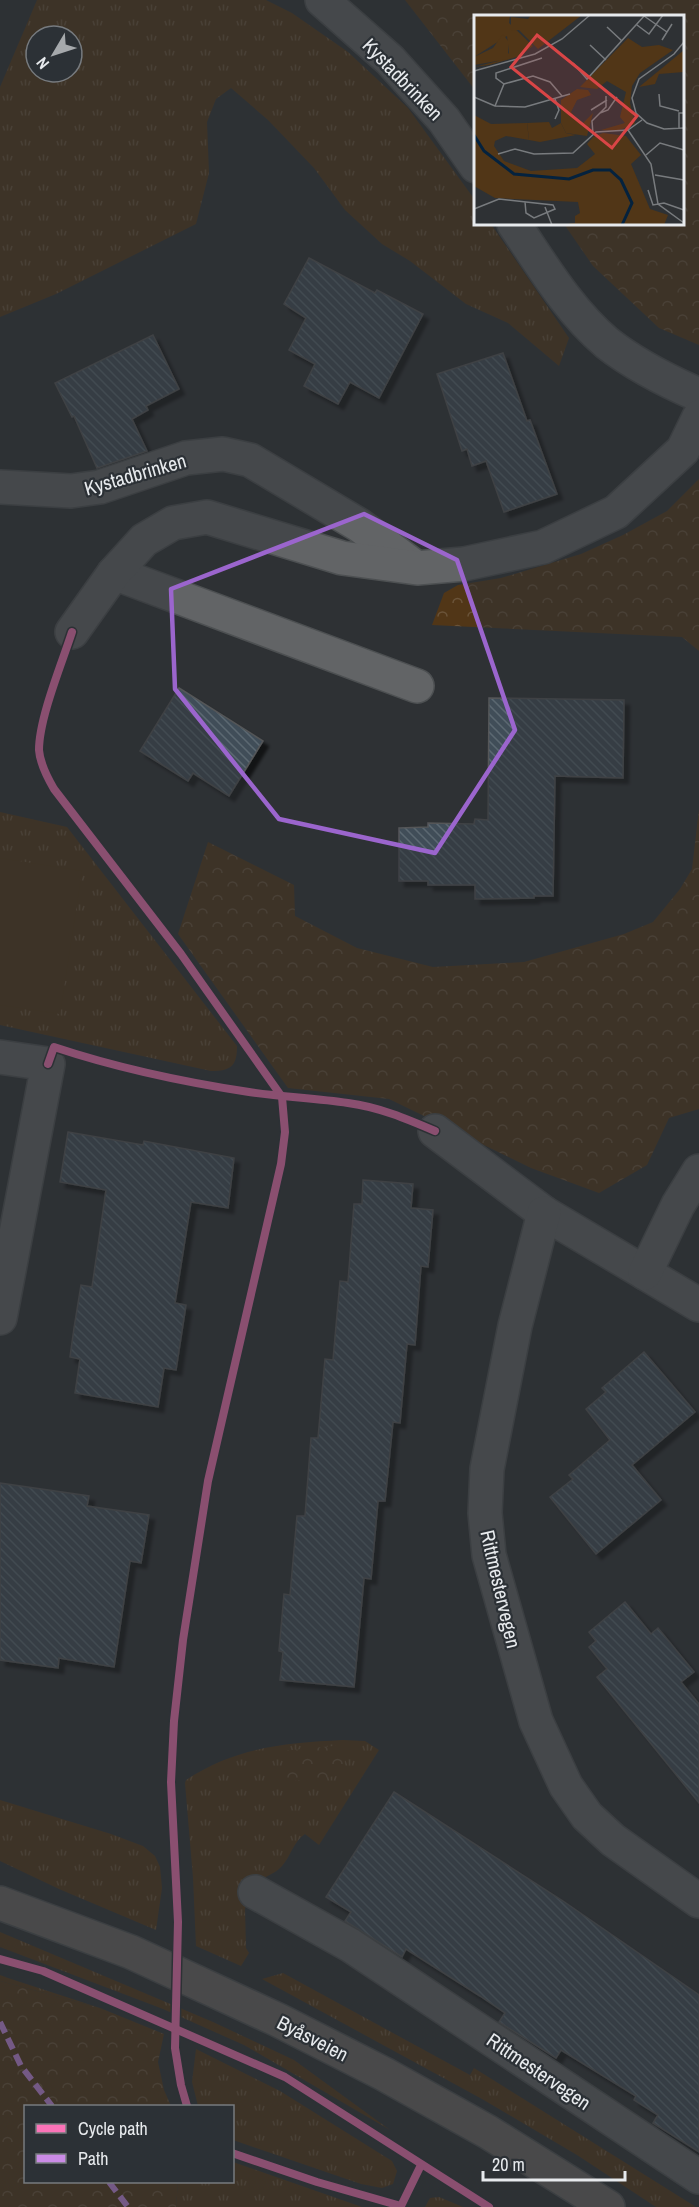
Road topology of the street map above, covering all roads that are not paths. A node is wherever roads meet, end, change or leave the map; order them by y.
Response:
1 (322, 0) edge
2 (474, 163) edge
3 (515, 225) edge
4 (699, 395) edge
5 (699, 417) edge
6 (0, 486) edge
7 (417, 568) junction
8 (114, 573) junction
9 (72, 632) dead end
10 (417, 686) dead end
11 (0, 1057) edge
12 (435, 1131) dead end
13 (699, 1171) edge
14 (544, 1213) junction
15 (645, 1273) junction
16 (699, 1305) edge
17 (0, 1318) edge
18 (255, 1892) dead end
19 (699, 1900) edge
20 (0, 1903) edge
21 (699, 2177) edge
22 (608, 2207) edge

1 - 2 street, Kystadbrinken
3 - 4 street
5 - 7 street
6 - 7 street, Kystadbrinken
7 - 8 street
8 - 9 street
8 - 10 street
11 - 17 street
12 - 14 street
13 - 15 street
14 - 15 street
14 - 19 street, Rittmestervegen
15 - 16 street
18 - 21 street, Rittmestervegen
20 - 22 main road, Byåsveien

